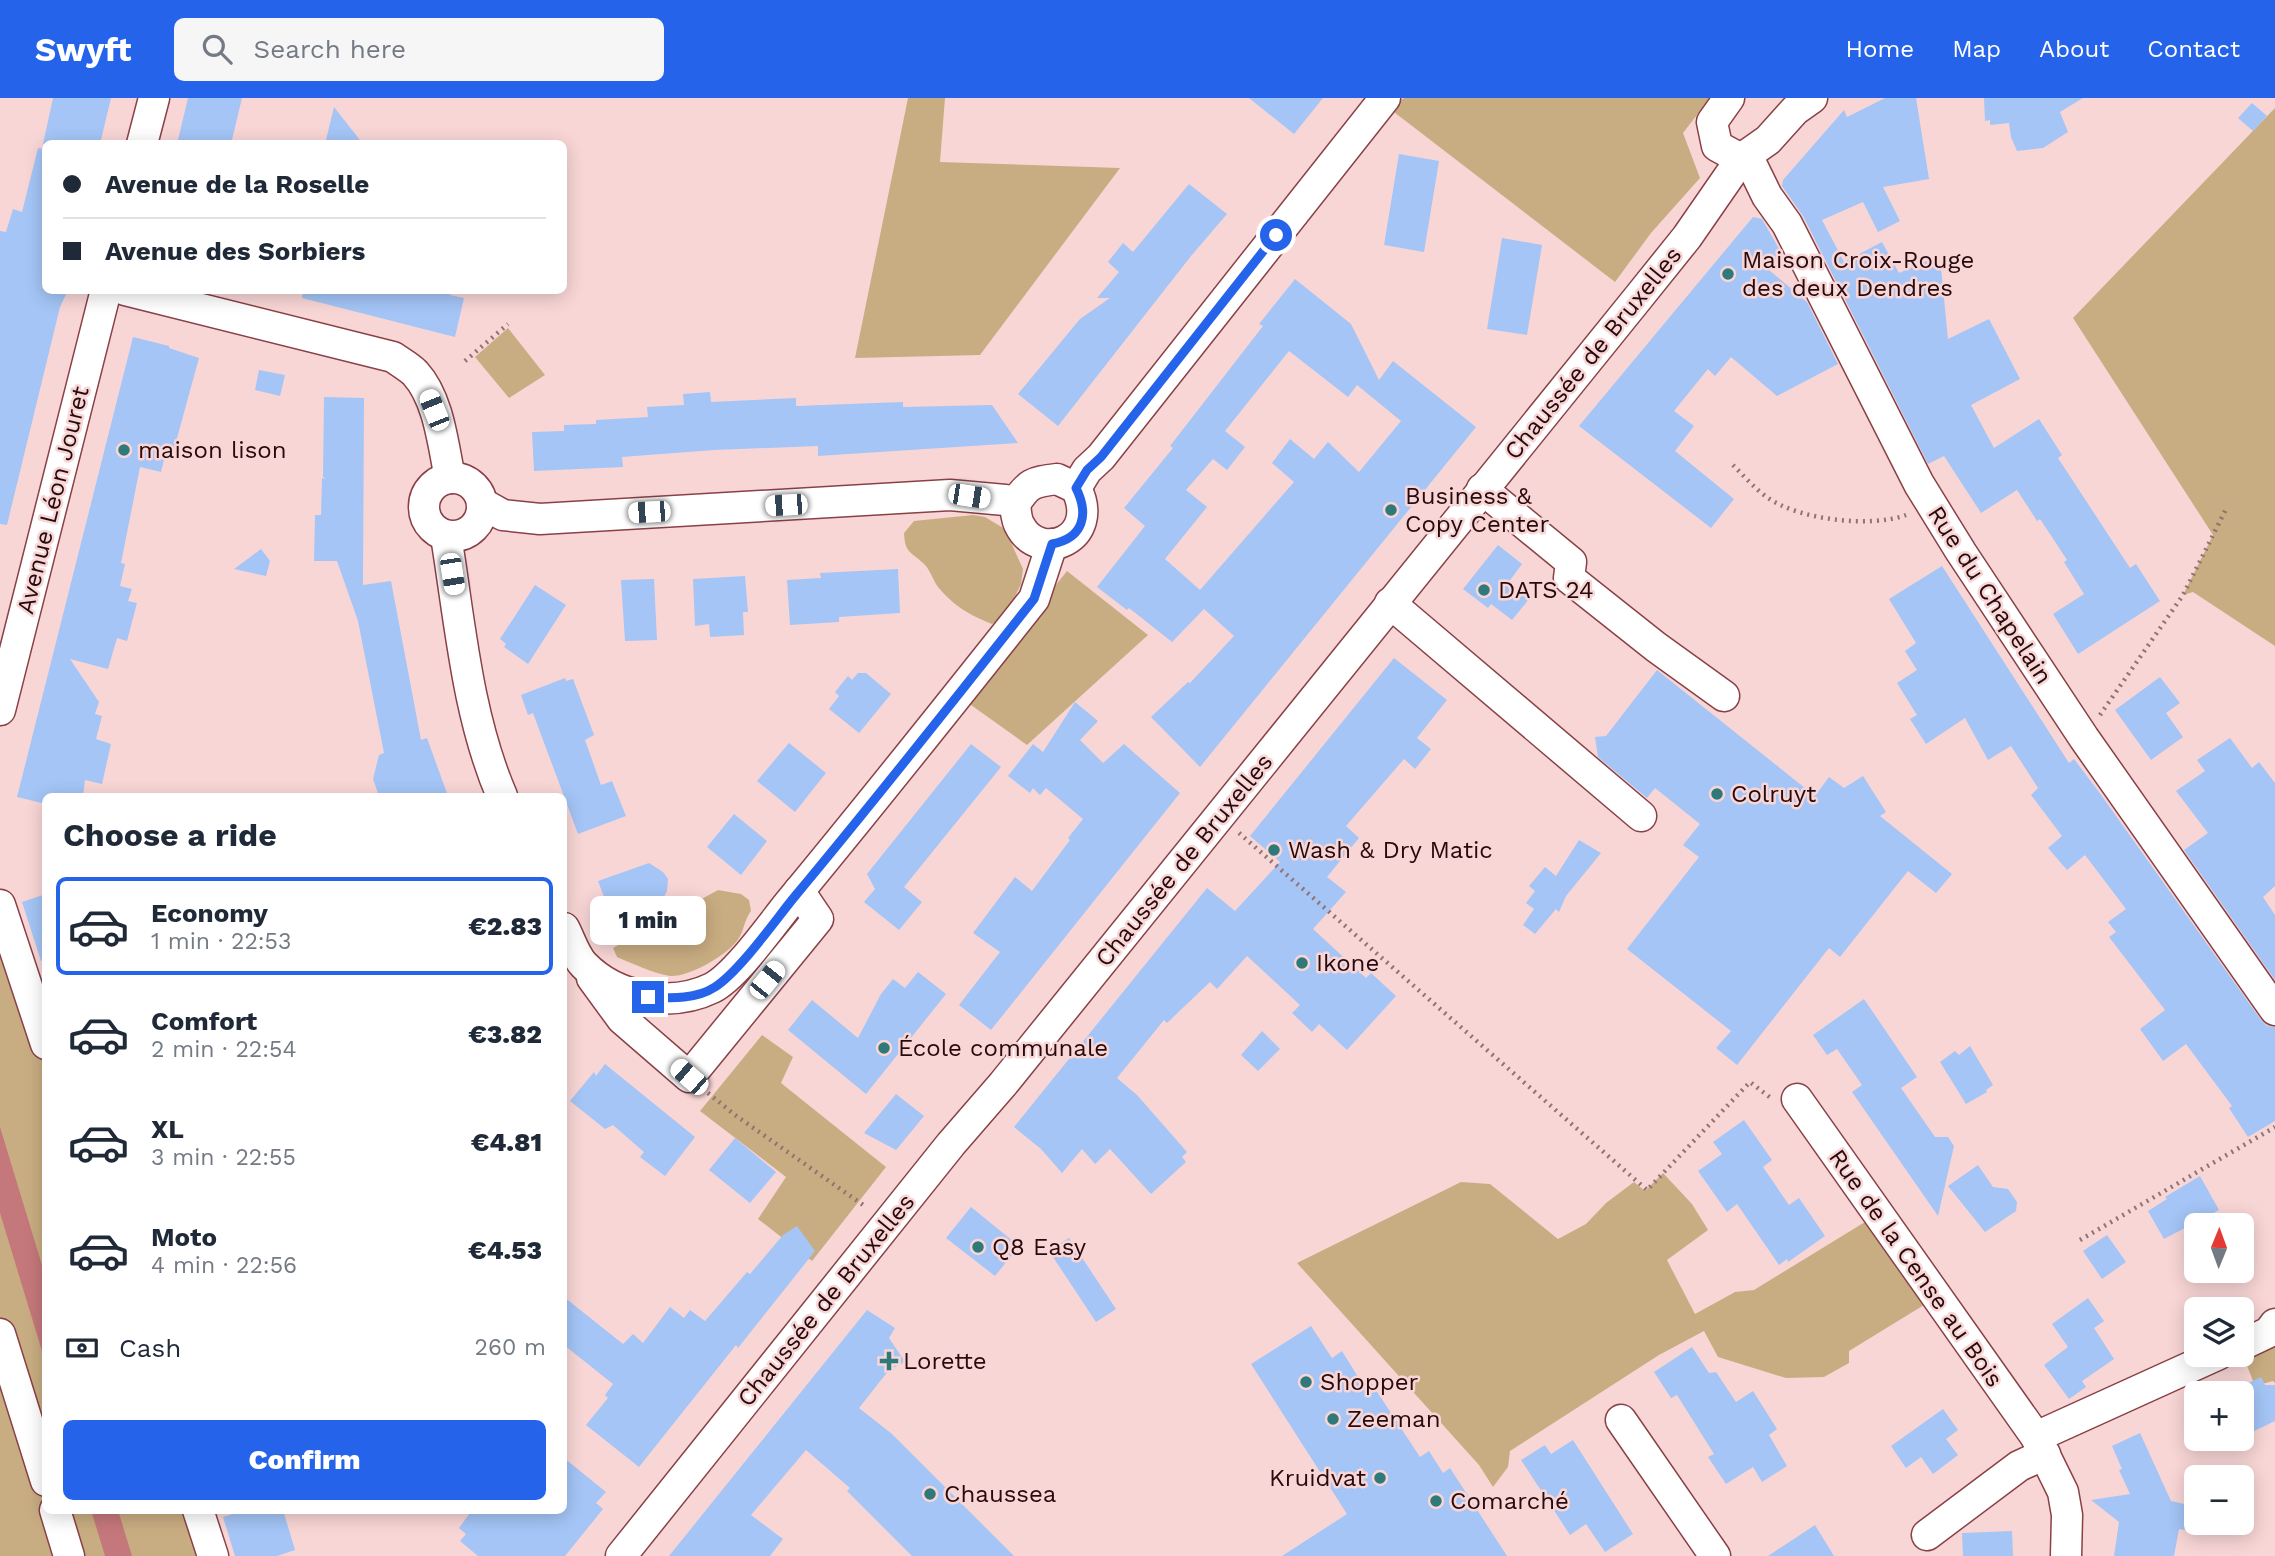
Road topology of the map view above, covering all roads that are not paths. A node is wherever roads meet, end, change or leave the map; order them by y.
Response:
1 (154, 98) edge
2 (1385, 98) edge
3 (1729, 98) edge
4 (1812, 98) edge
5 (143, 140) edge
6 (1744, 157) junction
7 (105, 294) edge
8 (141, 294) edge
9 (450, 478) junction
10 (1076, 488) junction
11 (1482, 489) junction
12 (1015, 504) junction
13 (483, 505) junction
14 (446, 536) junction
15 (1052, 544) junction
16 (1390, 603) junction
17 (1724, 696) dead end
18 (0, 710) edge
19 (501, 793) edge
20 (1641, 816) dead end
21 (799, 891) junction
22 (0, 905) edge
23 (567, 934) edge
24 (582, 964) junction
25 (2275, 1010) edge
26 (42, 1032) edge
27 (1797, 1099) road end
28 (2275, 1324) edge
29 (2254, 1339) edge
30 (2, 1349) edge
31 (2194, 1367) edge
32 (1621, 1420) dead end
33 (2040, 1446) junction
34 (42, 1469) edge
35 (56, 1514) edge
36 (199, 1514) edge
37 (1927, 1535) dead end
38 (69, 1556) edge
39 (213, 1556) edge
40 (621, 1556) edge
41 (1715, 1556) edge
42 (2066, 1556) edge

1 - 5 street
2 - 10 street
3 - 6 street
4 - 6 street, Chaussée de Bruxelles
6 - 11 street, Chaussée de Bruxelles
6 - 25 street, Rue du Chapelain
7 - 18 street, Avenue Léon Jouret
8 - 9 street
9 - 13 street
9 - 14 street
10 - 12 street
10 - 15 street
11 - 16 street, Chaussée de Bruxelles
11 - 17 street
12 - 13 street
12 - 15 street
13 - 14 street
14 - 19 street
15 - 21 street
16 - 20 street
16 - 40 street, Chaussée de Bruxelles
21 - 24 street
21 - 24 street
22 - 26 street
23 - 24 street
27 - 33 street, Rue de la Cense au Bois
28 - 29 street
30 - 34 street
31 - 33 street
32 - 41 street
33 - 37 street
33 - 42 street, Rue de la Cense au Bois
35 - 38 street
36 - 39 street

